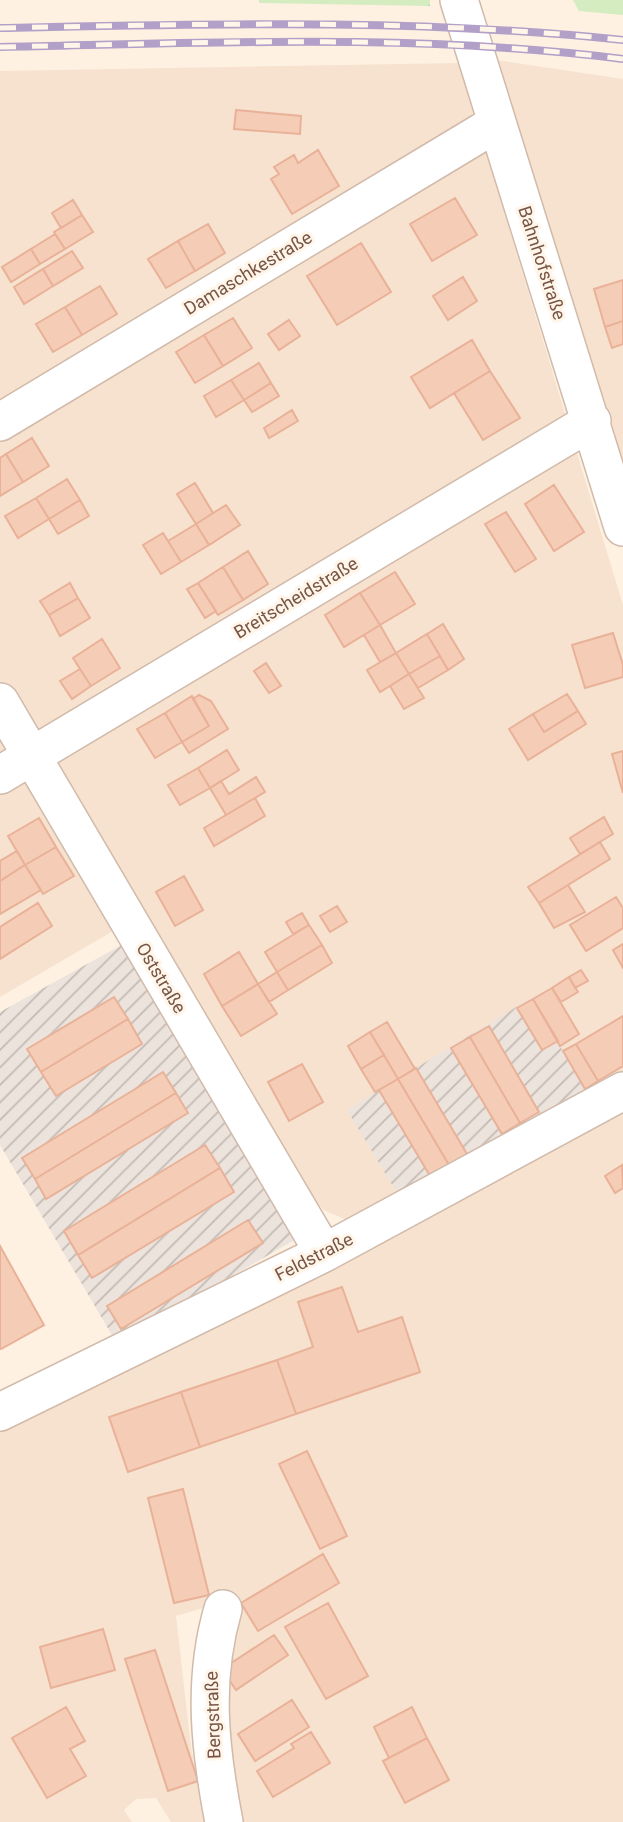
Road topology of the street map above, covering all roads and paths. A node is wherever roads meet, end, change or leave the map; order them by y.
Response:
1 (459, 0) edge
2 (497, 126) junction
3 (592, 421) junction
4 (0, 422) edge
5 (623, 527) edge
6 (0, 702) edge
7 (32, 755) junction
8 (0, 775) edge
9 (623, 1091) edge
10 (324, 1253) junction
11 (0, 1412) edge
12 (223, 1609) dead end
13 (224, 1822) edge

1 - 2 street, Bahnhofstraße
2 - 3 street, Bahnhofstraße
2 - 4 street, Damaschkestraße
3 - 5 street, Bahnhofstraße
3 - 7 street, Breitscheidstraße
6 - 7 street, Oststraße
7 - 8 street, Breitscheidstraße
7 - 10 street, Oststraße
9 - 10 street, Feldstraße
10 - 11 street, Feldstraße
12 - 13 street, Bergstraße

